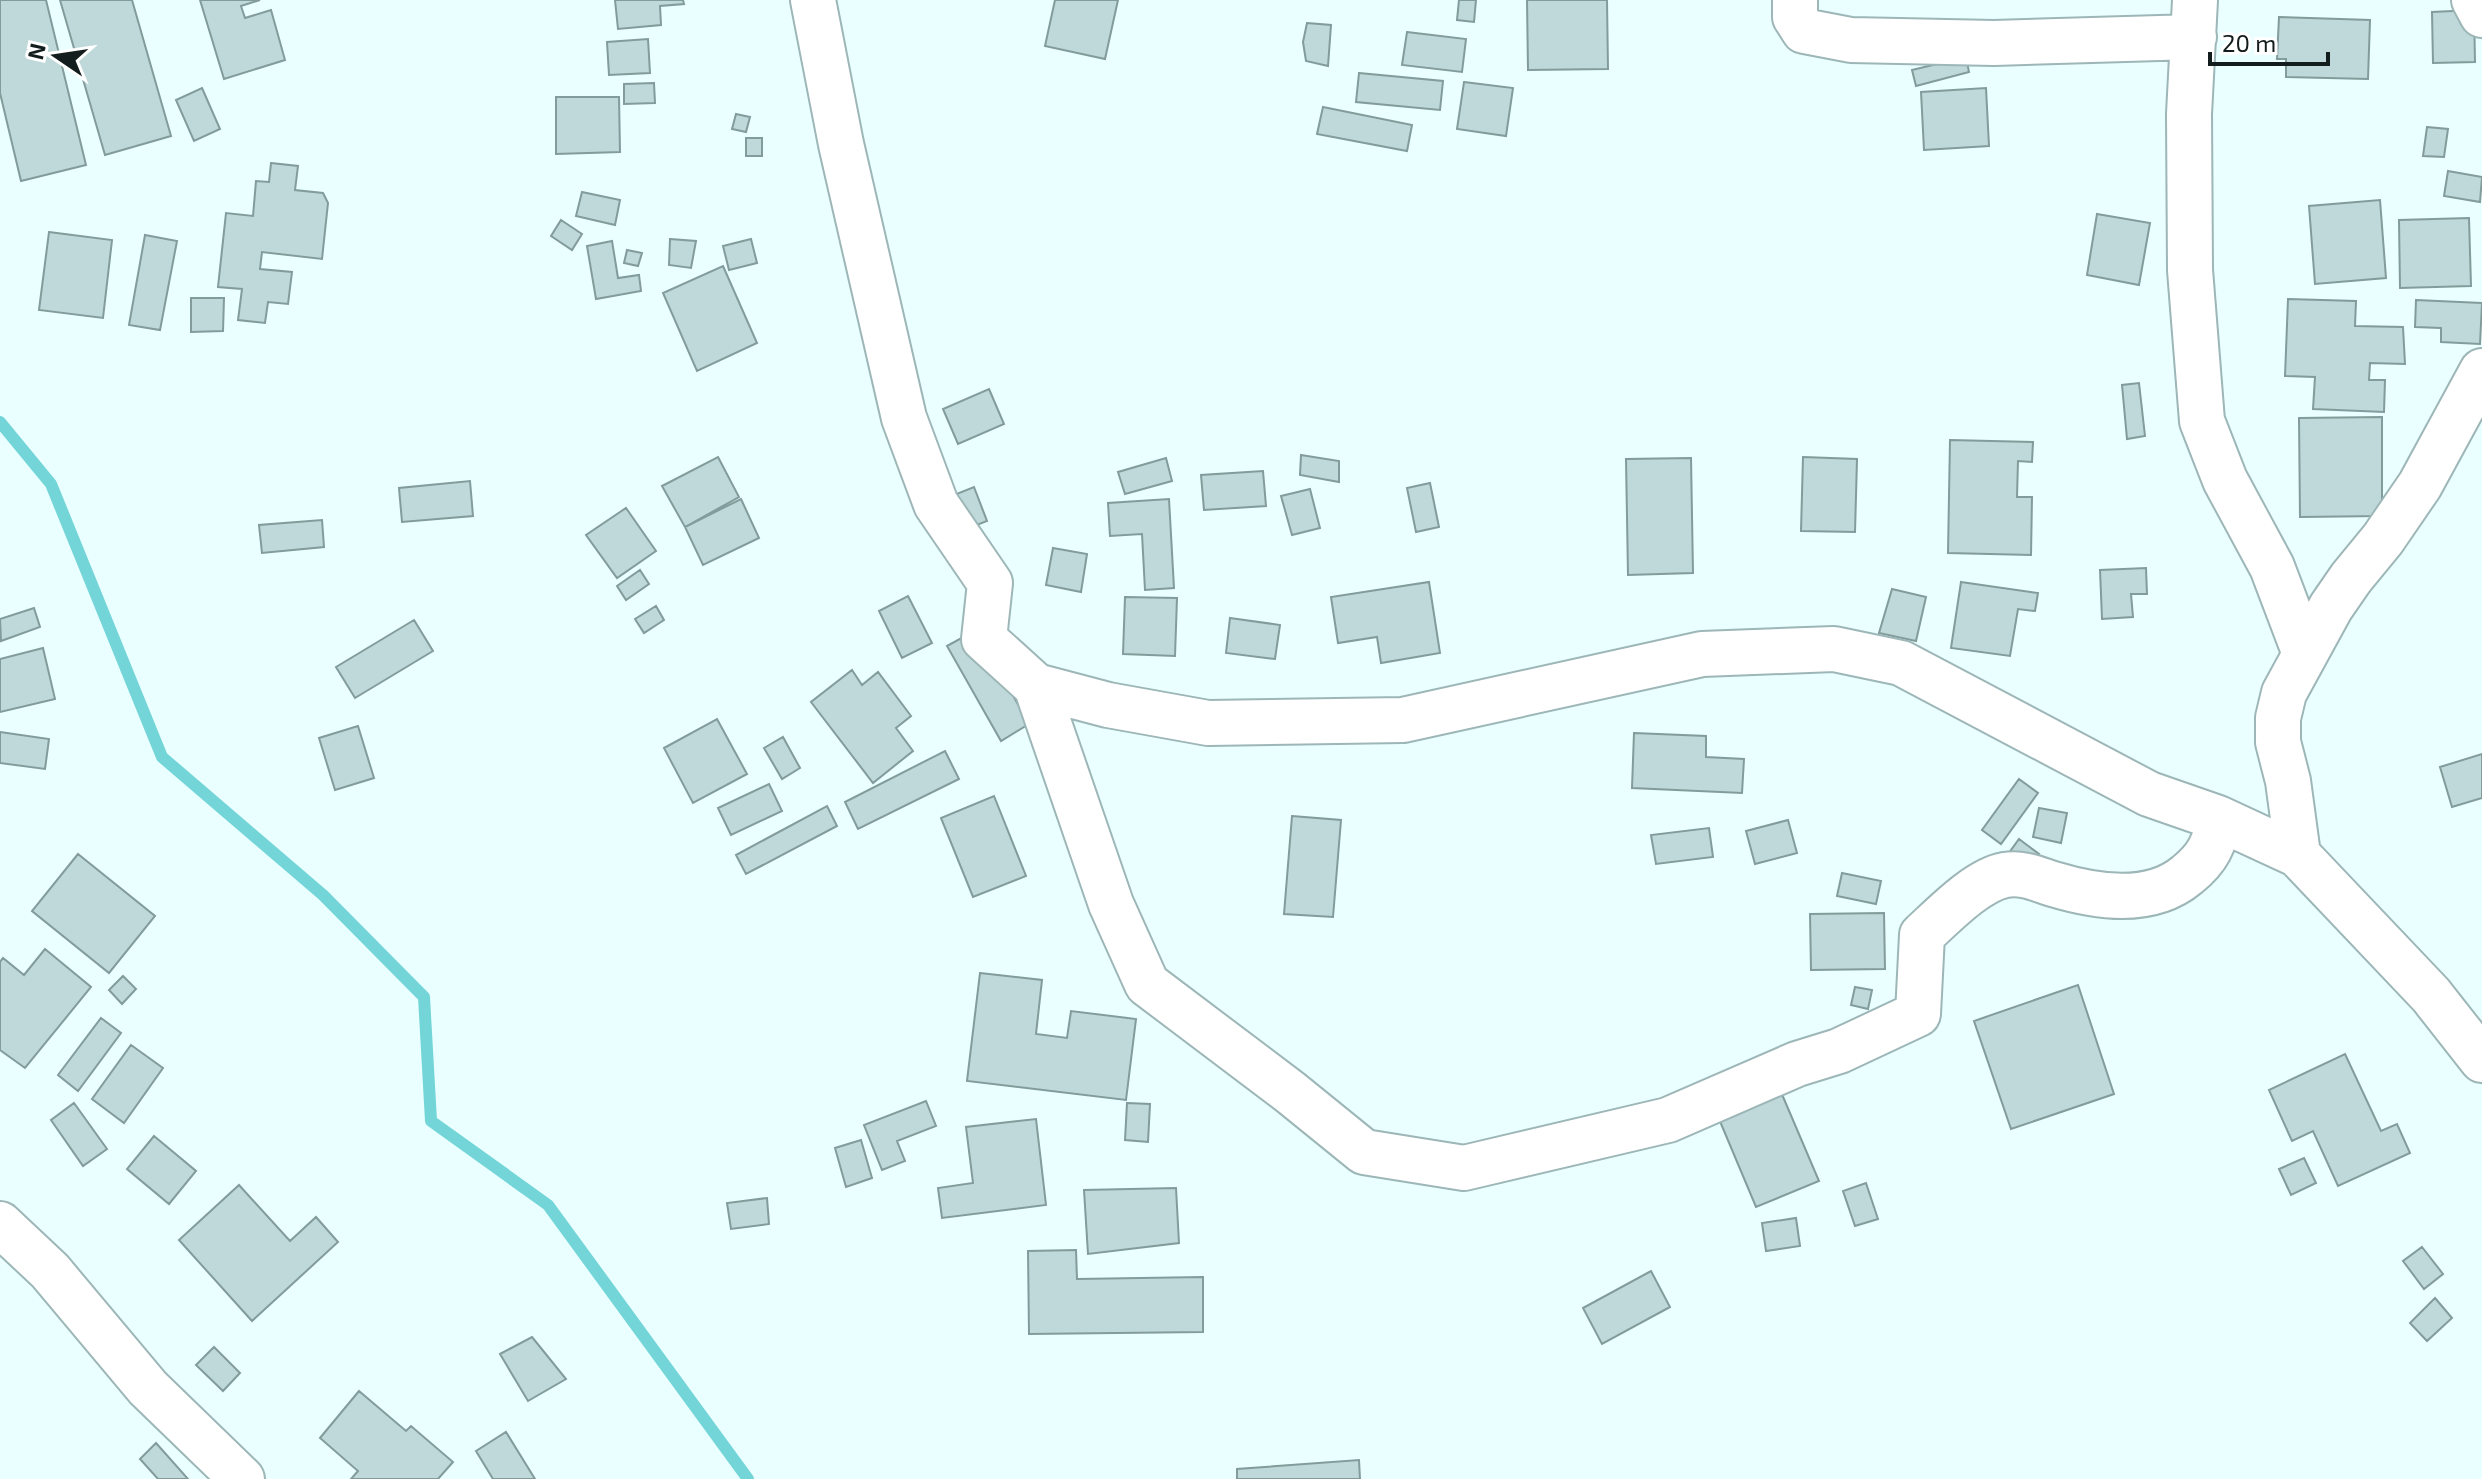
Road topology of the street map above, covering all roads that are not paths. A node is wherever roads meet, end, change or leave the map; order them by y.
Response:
1 (813, 0) edge
2 (1795, 0) edge
3 (2474, 0) edge
4 (2482, 15) edge
5 (2195, 19) edge
6 (2482, 371) edge
7 (2305, 654) junction
8 (1036, 686) junction
9 (2218, 818) junction
10 (2298, 855) junction
11 (2482, 1060) edge
12 (0, 1224) edge
13 (242, 1479) edge

1 - 8 street
2 - 5 street
3 - 4 street
5 - 7 street
6 - 7 street
7 - 10 street
8 - 9 street
8 - 9 street
9 - 10 street
10 - 11 street
12 - 13 street

